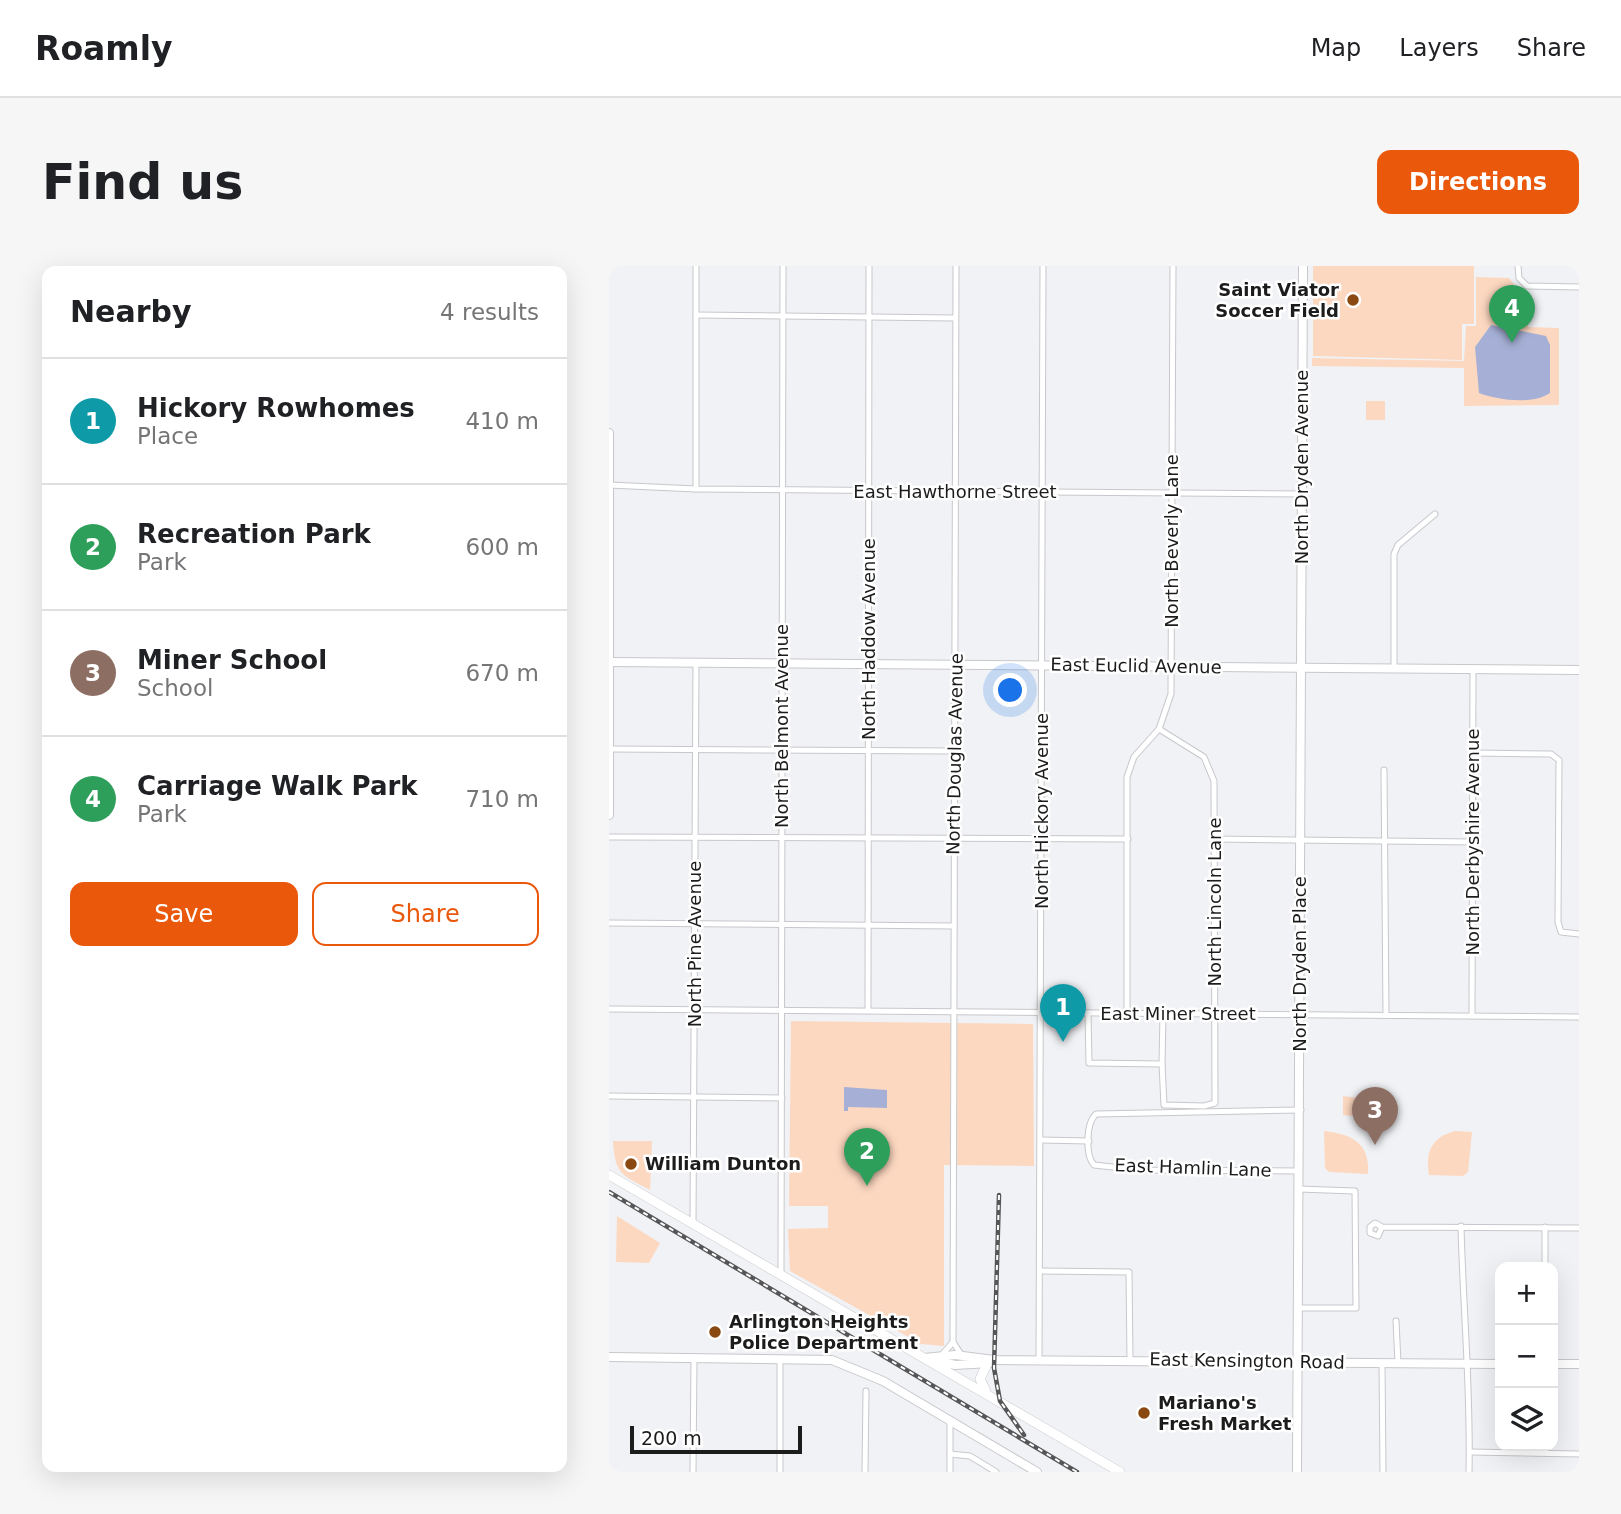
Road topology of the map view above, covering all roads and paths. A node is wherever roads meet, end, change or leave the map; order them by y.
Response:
1 (696, 266) edge
2 (783, 266) edge
3 (869, 266) edge
4 (956, 266) edge
5 (1042, 266) edge
6 (1173, 266) edge
7 (1303, 266) edge
8 (1518, 266) edge
9 (1579, 287) edge
10 (696, 315) junction
11 (782, 317) junction
12 (869, 317) junction
13 (955, 318) junction
14 (609, 433) edge
15 (609, 485) edge
16 (696, 489) junction
17 (781, 490) junction
18 (869, 491) junction
19 (954, 491) junction
20 (1041, 492) junction
21 (1172, 493) junction
22 (1302, 495) junction
23 (1436, 513) dead end
24 (609, 663) edge
25 (697, 663) junction
26 (784, 663) junction
27 (869, 664) junction
28 (954, 664) junction
29 (1042, 664) junction
30 (1171, 666) junction
31 (1302, 668) junction
32 (1394, 668) junction
33 (1473, 669) junction
34 (1579, 670) edge
35 (1159, 729) junction
36 (609, 749) edge
37 (697, 750) junction
38 (783, 750) junction
39 (869, 750) junction
40 (953, 751) junction
41 (1473, 753) junction
42 (1384, 770) dead end
43 (609, 815) edge
44 (609, 837) edge
45 (695, 837) junction
46 (782, 837) junction
47 (869, 838) junction
48 (953, 838) junction
49 (1042, 838) junction
50 (1128, 839) junction
51 (1214, 839) junction
52 (1300, 840) junction
53 (1385, 841) junction
54 (1472, 842) junction
55 (609, 923) edge
56 (697, 924) junction
57 (782, 925) junction
58 (867, 925) junction
59 (954, 926) junction
60 (1579, 933) edge
61 (609, 1009) edge
62 (695, 1010) junction
63 (782, 1010) junction
64 (869, 1011) junction
65 (954, 1012) junction
66 (1041, 1012) junction
67 (1088, 1013) junction
68 (1127, 1013) junction
69 (1163, 1013) junction
70 (1216, 1014) junction
71 (1300, 1014) junction
72 (1387, 1015) junction
73 (1472, 1016) junction
74 (1579, 1017) edge
75 (1162, 1065) junction
76 (609, 1096) edge
77 (695, 1098) junction
78 (782, 1098) junction
79 (1301, 1110) junction
80 (1041, 1140) junction
81 (1089, 1141) junction
82 (1299, 1171) junction
83 (609, 1175) edge
84 (1299, 1189) junction
85 (693, 1225) junction
86 (1461, 1226) junction
87 (1382, 1227) dead end
88 (1545, 1227) junction
89 (1579, 1228) edge
90 (1545, 1262) edge
91 (1041, 1272) junction
92 (781, 1275) junction
93 (1299, 1308) junction
94 (1396, 1321) dead end
95 (953, 1342) junction
96 (962, 1356) junction
97 (609, 1357) edge
98 (940, 1357) junction
99 (694, 1358) junction
100 (924, 1358) junction
101 (781, 1359) junction
102 (1039, 1360) junction
103 (1130, 1360) junction
104 (991, 1362) junction
105 (1298, 1362) junction
106 (1382, 1363) junction
107 (1398, 1363) junction
108 (1469, 1363) junction
109 (1495, 1364) edge
110 (1558, 1364) edge
111 (1579, 1364) edge
112 (866, 1391) dead end
113 (987, 1392) junction
114 (950, 1420) junction
115 (1470, 1452) junction
116 (950, 1454) junction
117 (1579, 1454) edge
118 (693, 1472) edge
119 (780, 1472) edge
120 (865, 1472) edge
121 (950, 1472) edge
122 (996, 1472) edge
123 (1037, 1472) edge
124 (1120, 1472) edge
125 (1297, 1472) edge
126 (1383, 1472) edge
127 (1469, 1472) edge

1 - 10 street
2 - 11 street, North Belmont Avenue
3 - 12 street, North Haddow Avenue
4 - 13 street, North Douglas Avenue
5 - 20 street, North Hickory Avenue
6 - 21 street, North Beverly Lane
7 - 22 street, North Dryden Avenue
8 - 9 street
10 - 11 street
10 - 16 street
11 - 12 street
11 - 17 street, North Belmont Avenue
12 - 13 street
12 - 18 street, North Haddow Avenue
13 - 19 street, North Douglas Avenue
14 - 15 street
15 - 16 street, East Hawthorne Street
15 - 24 street
16 - 17 street, East Hawthorne Street
17 - 18 street, East Hawthorne Street
17 - 26 street, North Belmont Avenue
18 - 19 street, East Hawthorne Street
18 - 27 street, North Haddow Avenue
19 - 20 street, East Hawthorne Street
19 - 28 street, North Douglas Avenue
20 - 21 street, East Hawthorne Street
20 - 29 street, North Hickory Avenue
21 - 22 street, East Hawthorne Street
21 - 30 street, North Beverly Lane
22 - 31 street, North Dryden Avenue
23 - 32 street
24 - 25 street, East Euclid Avenue
24 - 36 street
25 - 26 street, East Euclid Avenue
25 - 37 street, North Pine Avenue
26 - 27 street, East Euclid Avenue
26 - 38 street, North Belmont Avenue
27 - 28 street, East Euclid Avenue
27 - 39 street, North Haddow Avenue
28 - 29 street, East Euclid Avenue
28 - 40 street, North Douglas Avenue
29 - 30 street, East Euclid Avenue
29 - 49 street, North Hickory Avenue
30 - 31 street, East Euclid Avenue
30 - 35 street, North Beverly Lane
31 - 32 street, East Euclid Avenue
31 - 52 street, North Dryden Place
32 - 33 street, East Euclid Avenue
33 - 34 street, East Euclid Avenue
33 - 41 street, North Derbyshire Avenue
35 - 50 street, North Beverly Lane
35 - 51 street, North Lincoln Lane
36 - 37 street
36 - 43 street
37 - 38 street
37 - 45 street, North Pine Avenue
38 - 39 street
38 - 46 street, North Belmont Avenue
39 - 40 street
39 - 47 street, North Haddow Avenue
40 - 48 street, North Douglas Avenue
41 - 54 street, North Derbyshire Avenue
41 - 60 street
42 - 53 street
44 - 45 street
45 - 46 street
45 - 56 street, North Pine Avenue
46 - 47 street
46 - 57 street, North Belmont Avenue
47 - 48 street
47 - 58 street, North Haddow Avenue
48 - 49 street
48 - 59 street, North Douglas Avenue
49 - 50 street
49 - 66 street, North Hickory Avenue
50 - 68 street, North Beverly Lane
51 - 52 street
51 - 70 street, North Lincoln Lane
52 - 53 street
52 - 71 street, North Dryden Place
53 - 54 street
53 - 72 street
54 - 73 street, North Derbyshire Avenue
55 - 56 street
56 - 57 street
56 - 62 street, North Pine Avenue
57 - 58 street
57 - 63 street, North Belmont Avenue
58 - 59 street
58 - 64 street, North Haddow Avenue
59 - 65 street, North Douglas Avenue
61 - 62 street, East Miner Street
62 - 63 street, East Miner Street
62 - 77 street, North Pine Avenue
63 - 64 street, East Miner Street
63 - 78 street, North Belmont Avenue
64 - 65 street, East Miner Street
65 - 66 street, East Miner Street
65 - 95 street, North Douglas Avenue
66 - 67 street, East Miner Street
66 - 80 street, North Hickory Avenue
67 - 68 street, East Miner Street
67 - 75 street
68 - 69 street, East Miner Street
69 - 70 street, East Miner Street
69 - 75 street
70 - 71 street, East Miner Street
70 - 75 street, North Lincoln Lane
71 - 72 street, East Miner Street
71 - 79 street, North Dryden Place
72 - 73 street, East Miner Street
73 - 74 street, East Miner Street
76 - 77 street
77 - 78 street
77 - 85 street, North Pine Avenue
78 - 92 street, North Belmont Avenue
79 - 81 street
79 - 82 street, North Dryden Place
80 - 81 street
80 - 91 street, North Hickory Avenue
81 - 82 street, East Hamlin Lane
82 - 84 street, North Dryden Place
83 - 85 main road
84 - 93 street, North Dryden Place
84 - 93 street
85 - 92 main road
86 - 87 street
86 - 88 street
86 - 108 street
88 - 89 street
88 - 90 street
91 - 102 street, North Hickory Avenue
91 - 103 street
92 - 100 main road
93 - 105 street, North Dryden Place
94 - 107 street
95 - 96 street
95 - 98 street
96 - 98 street, East Kensington Road
96 - 104 street, East Kensington Road
97 - 99 street
98 - 100 street, East Kensington Road
99 - 101 street
99 - 118 street
100 - 104 street, East Kensington Road
100 - 113 main road
101 - 114 street
101 - 119 street
102 - 103 street, East Kensington Road
102 - 104 street, East Kensington Road
103 - 105 street, East Kensington Road
104 - 113 main road
105 - 106 street, East Kensington Road
105 - 125 street, North Dryden Place
106 - 107 street, East Kensington Road
106 - 126 street
107 - 108 street, East Kensington Road
108 - 109 street, East Kensington Road
108 - 115 street
110 - 111 street
112 - 120 street
113 - 124 main road
114 - 116 street
114 - 123 street
115 - 117 street
115 - 127 street
116 - 121 street
116 - 122 street

